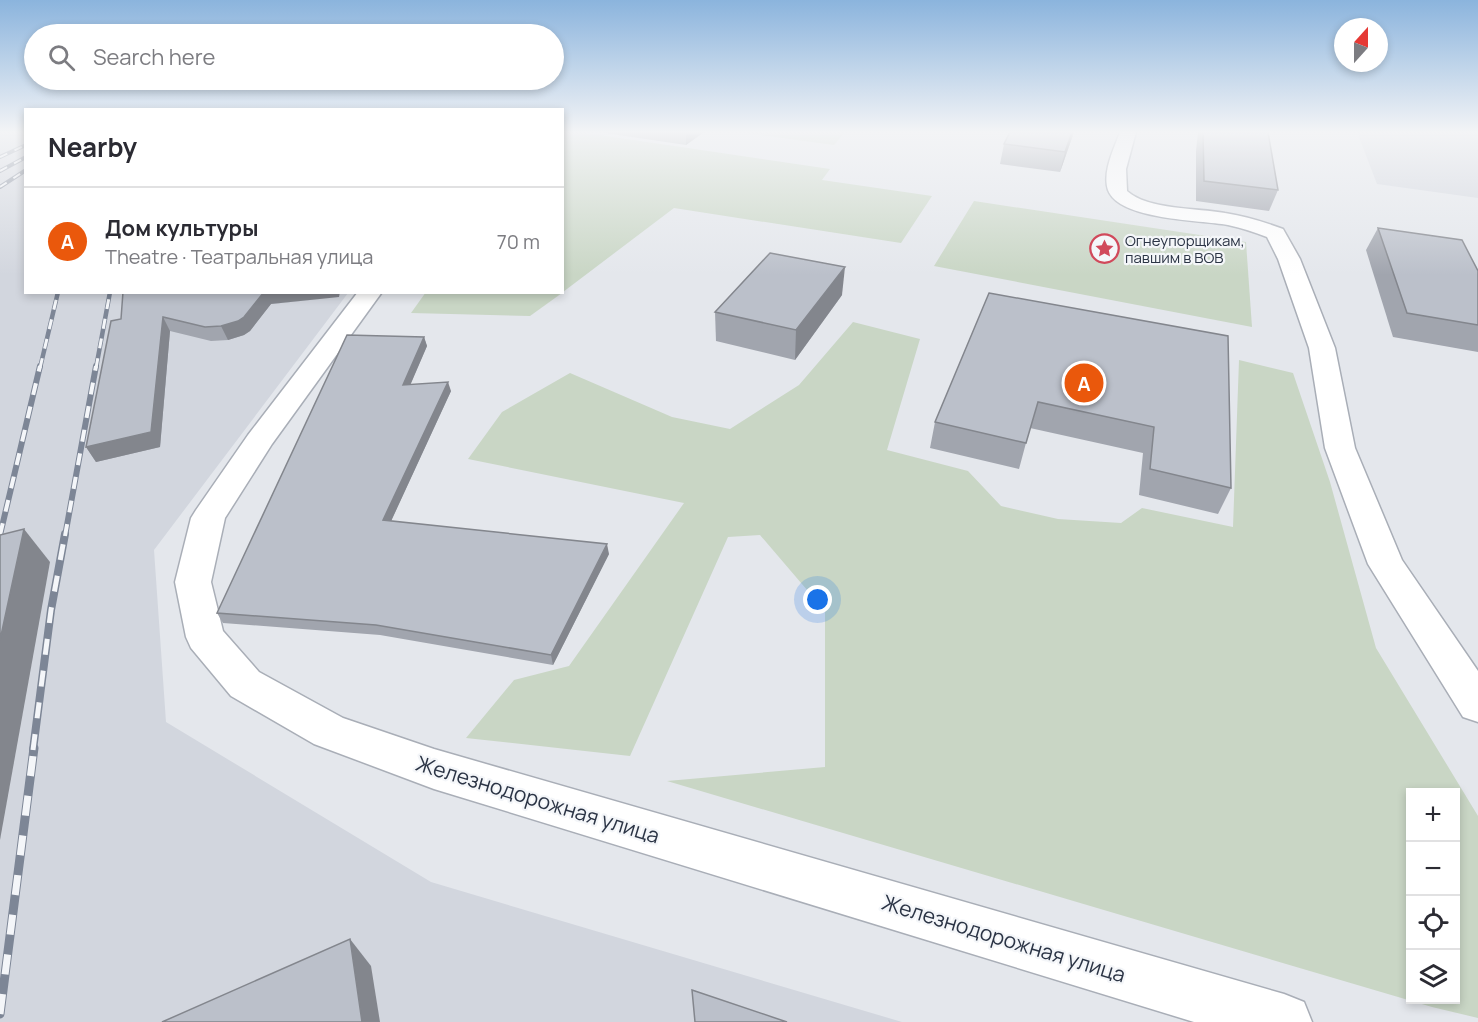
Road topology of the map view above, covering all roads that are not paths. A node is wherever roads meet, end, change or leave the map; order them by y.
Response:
1 (1117, 180) edge
2 (369, 294) edge
3 (1478, 705) edge
4 (1284, 1022) edge

1 - 3 street
2 - 4 street, Железнодорожная улица

